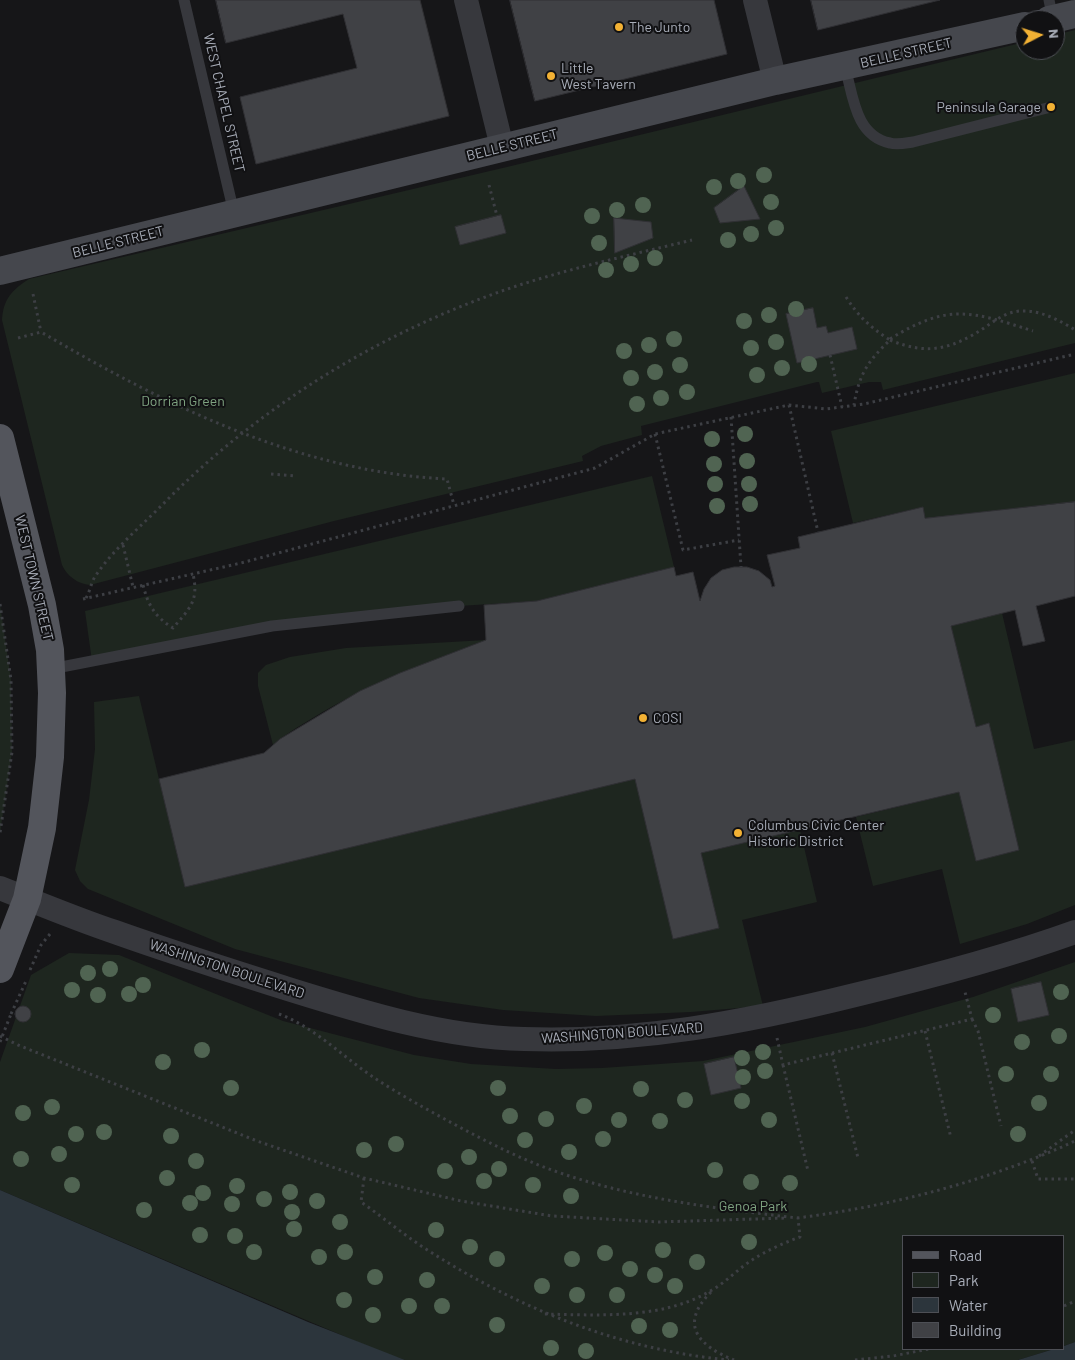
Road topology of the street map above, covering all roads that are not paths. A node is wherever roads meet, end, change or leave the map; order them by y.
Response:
1 (184, 0) edge
2 (466, 0) edge
3 (755, 0) edge
4 (1015, 28) edge
5 (845, 67) junction
6 (775, 81) junction
7 (1051, 107) dead end
8 (502, 147) junction
9 (234, 213) junction
10 (0, 271) edge
11 (0, 438) edge
12 (459, 606) dead end
13 (51, 669) junction
14 (0, 888) edge
15 (27, 899) junction
16 (1075, 932) edge
17 (0, 969) edge

1 - 9 lane, WEST CHAPEL STREET
2 - 8 street
3 - 6 street
4 - 5 street, BELLE STREET
5 - 6 street, BELLE STREET
5 - 7 lane
6 - 8 street, BELLE STREET
8 - 9 street, BELLE STREET
9 - 10 street, BELLE STREET
11 - 13 main road, WEST TOWN STREET
12 - 13 lane
13 - 15 main road, WEST TOWN STREET
14 - 15 street, WASHINGTON BOULEVARD
15 - 16 street, WASHINGTON BOULEVARD
15 - 17 main road, WEST TOWN STREET

